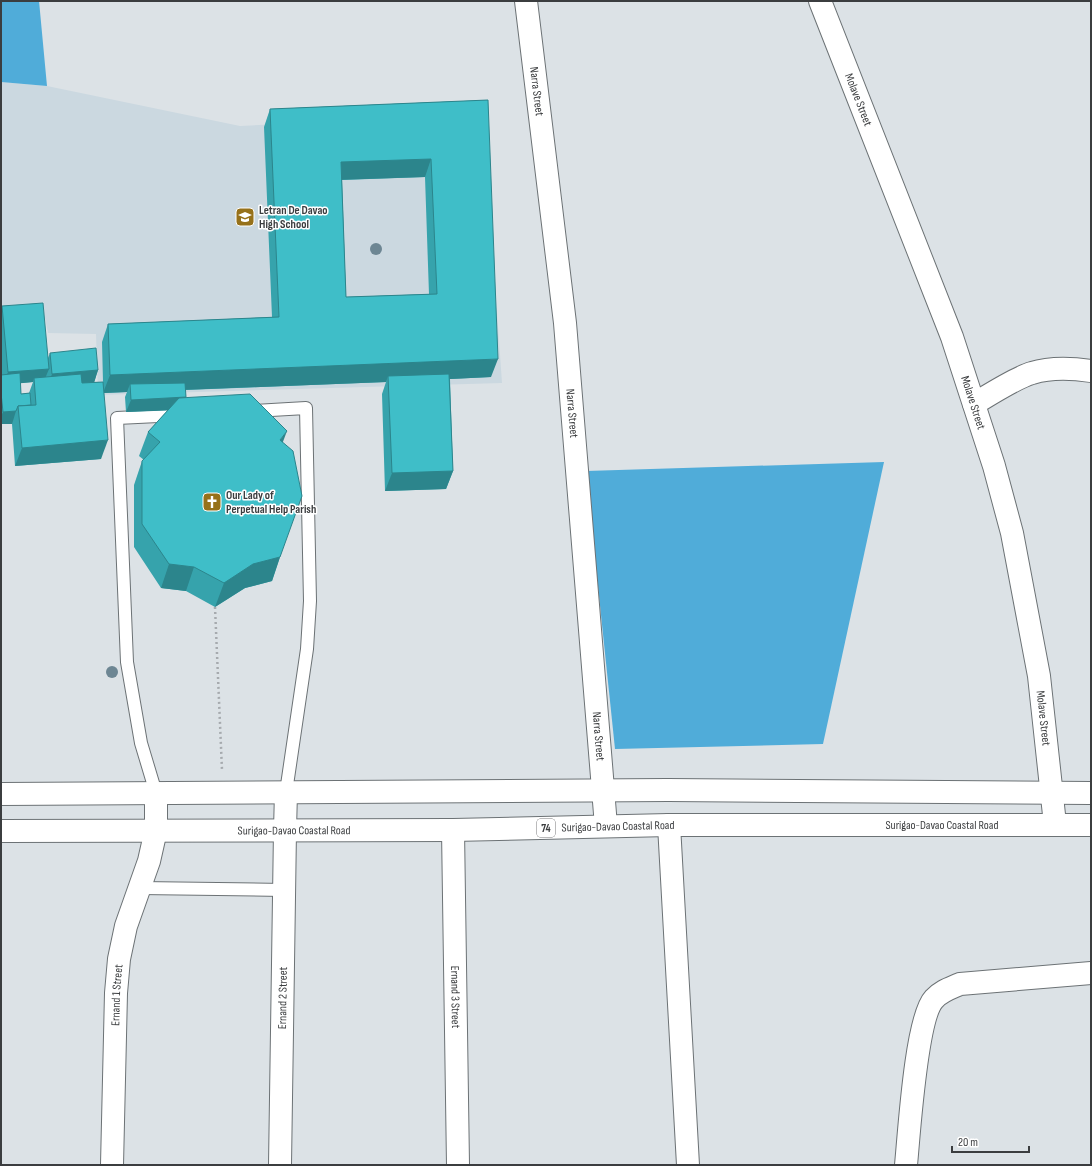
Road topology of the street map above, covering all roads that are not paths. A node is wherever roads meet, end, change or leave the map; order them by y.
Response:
1 (526, 1) edge
2 (820, 1) edge
3 (1091, 371) edge
4 (974, 404) junction
5 (243, 412) edge
6 (188, 415) edge
7 (286, 792) junction
8 (603, 792) junction
9 (156, 793) junction
10 (1052, 793) junction
11 (1091, 793) edge
12 (1, 794) edge
13 (1055, 824) junction
14 (669, 825) junction
15 (1091, 825) edge
16 (606, 826) junction
17 (156, 830) junction
18 (285, 830) junction
19 (453, 830) junction
20 (1, 831) edge
21 (140, 888) junction
22 (284, 890) junction
23 (1091, 973) edge
24 (112, 1165) edge
25 (280, 1165) edge
26 (458, 1165) edge
27 (688, 1165) edge
28 (906, 1165) edge

1 - 8 main road, Narra Street
2 - 4 main road, Molave Street
3 - 4 main road
4 - 10 main road, Molave Street
5 - 7 lane
6 - 9 lane
7 - 8 main road
7 - 9 main road
7 - 18 main road, Ernand 2 Street
8 - 10 main road
8 - 16 main road, Narra Street
9 - 12 main road
9 - 17 main road, Ernand 1 Street
10 - 11 main road
10 - 13 main road, Molave Street
13 - 14 main road, Surigao-Davao Coastal Road / 74
13 - 15 main road, Surigao-Davao Coastal Road / 74
14 - 16 main road, Surigao-Davao Coastal Road / 74
14 - 27 main road
16 - 19 main road, Surigao-Davao Coastal Road / 74
17 - 18 main road, Surigao-Davao Coastal Road / 74
17 - 20 main road, Surigao-Davao Coastal Road / 74
17 - 21 main road, Ernand 1 Street
18 - 19 main road, Surigao-Davao Coastal Road / 74
18 - 22 main road, Ernand 2 Street
19 - 26 main road, Ernand 3 Street
21 - 22 lane
21 - 24 main road, Ernand 1 Street
22 - 25 main road, Ernand 2 Street
23 - 28 main road

